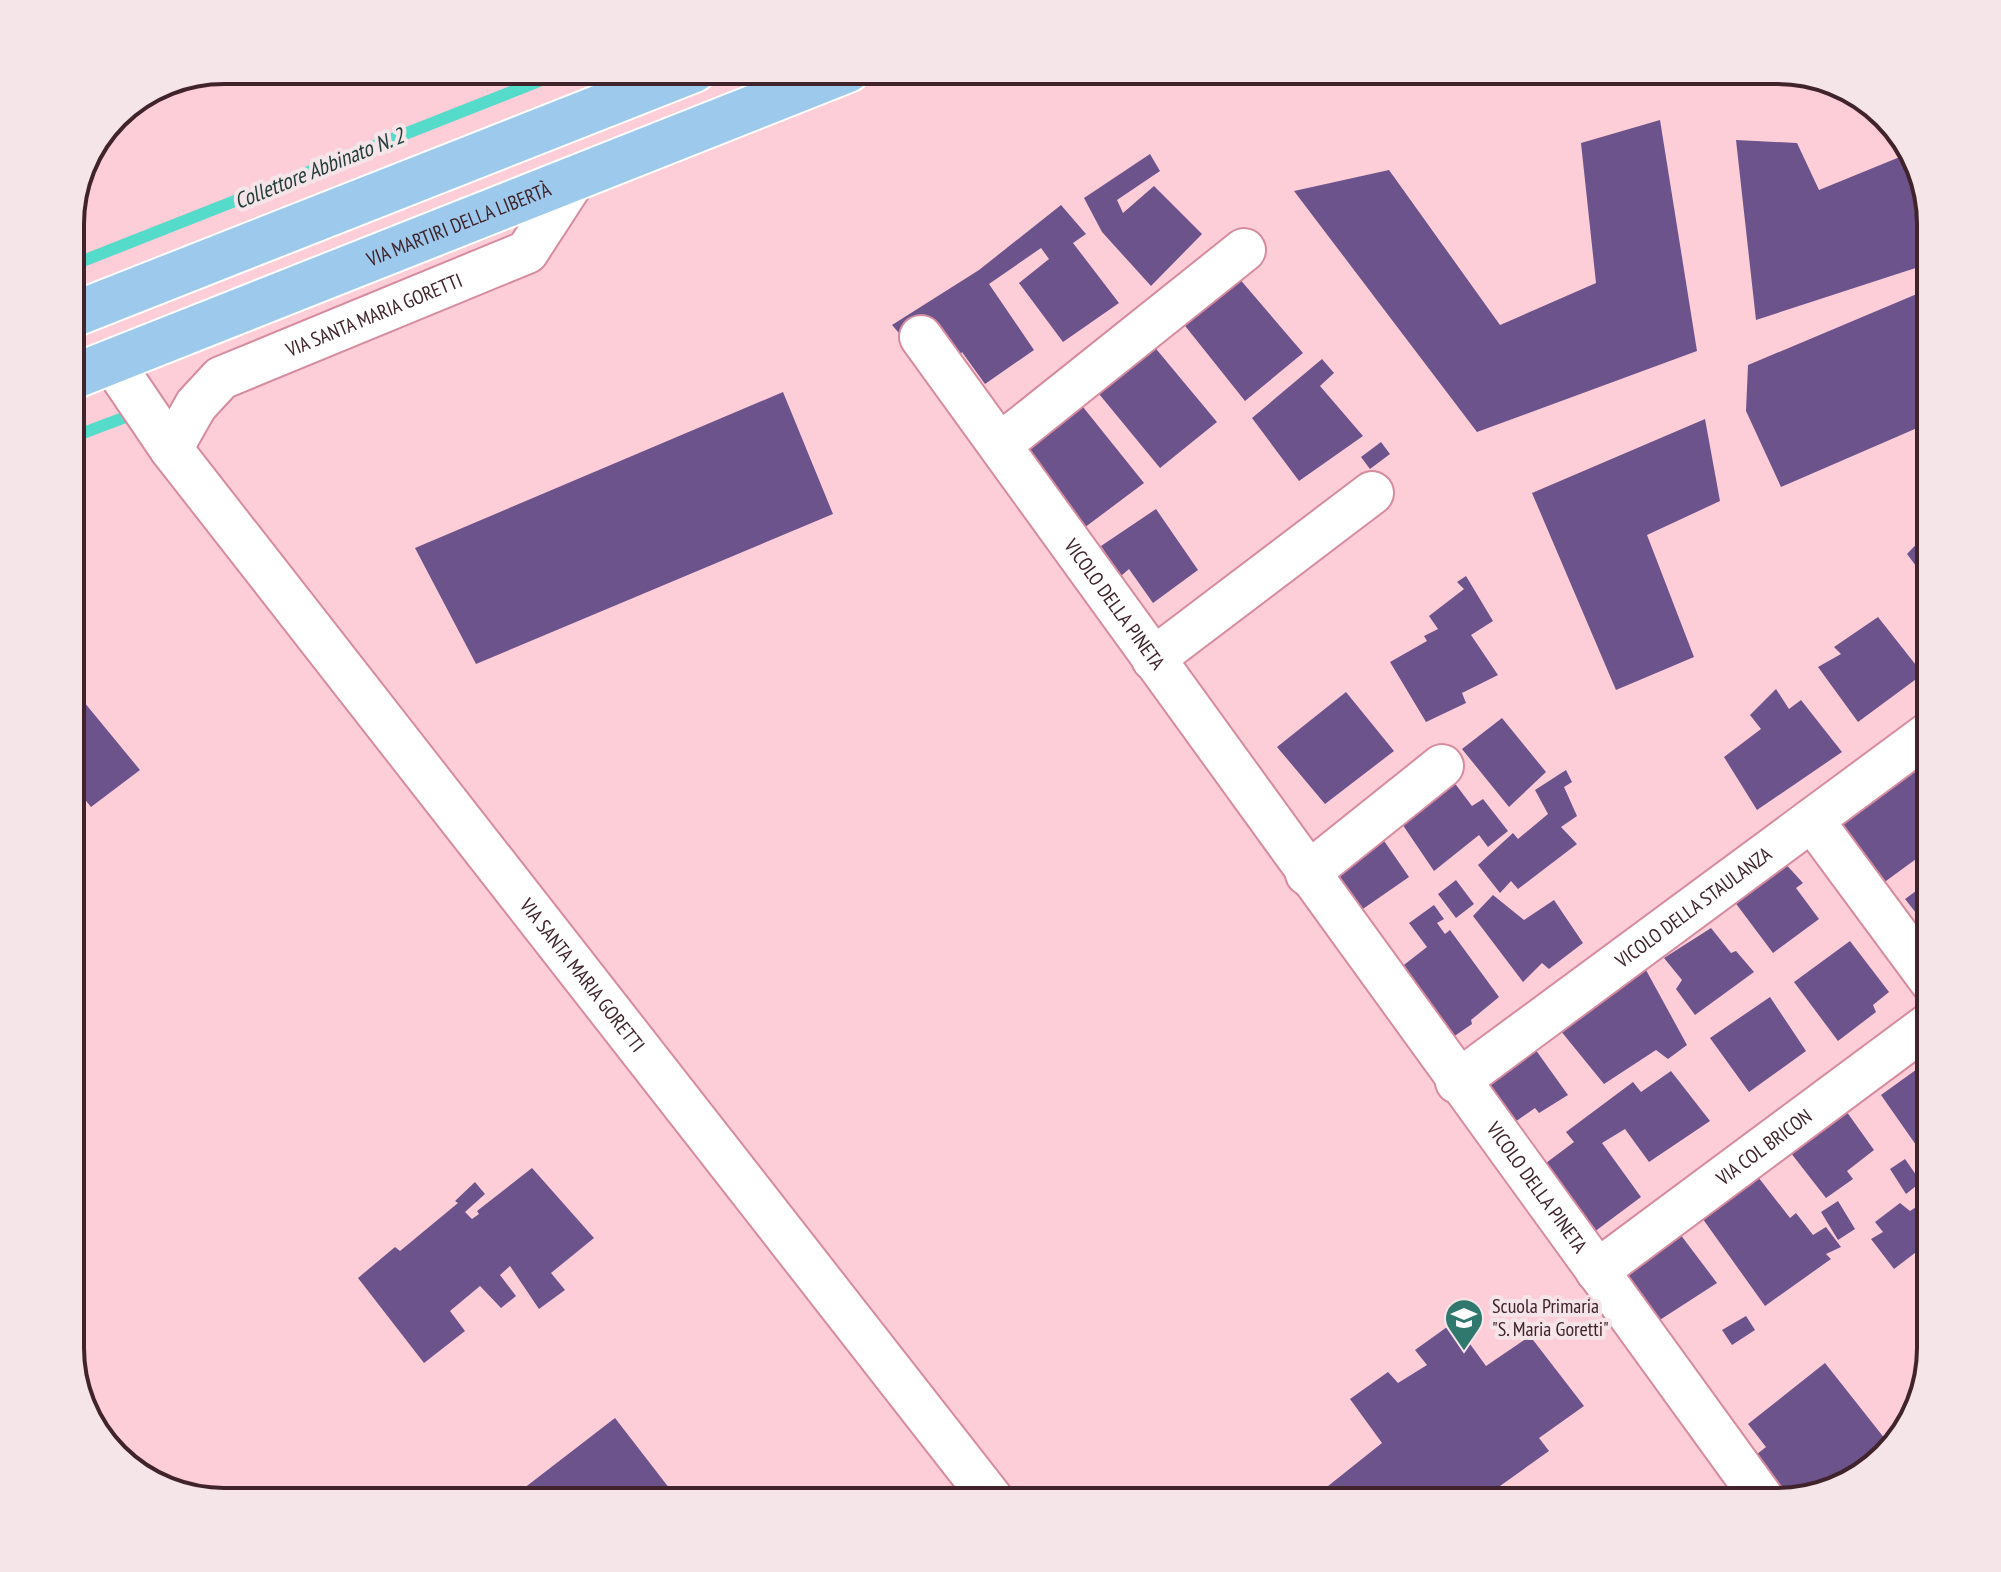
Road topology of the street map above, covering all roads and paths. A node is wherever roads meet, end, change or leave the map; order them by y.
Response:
1 (658, 84) edge
2 (813, 84) edge
3 (575, 178) junction
4 (1244, 250) dead end
5 (84, 310) edge
6 (921, 337) dead end
7 (112, 362) junction
8 (84, 373) edge
9 (1001, 444) junction
10 (171, 449) junction
11 (1372, 493) dead end
12 (1153, 659) junction
13 (1917, 742) edge
14 (1442, 766) dead end
15 (1812, 820) junction
16 (1307, 874) junction
17 (1917, 962) edge
18 (1917, 1033) edge
19 (1457, 1082) junction
20 (1597, 1271) junction
21 (983, 1488) edge
22 (1755, 1488) edge

1 - 5 main road
2 - 3 main road, VIA MARTIRI DELLA LIBERTÀ
3 - 7 main road, VIA MARTIRI DELLA LIBERTÀ
3 - 10 street, VIA SANTA MARIA GORETTI
4 - 9 street
6 - 9 street, VICOLO DELLA PINETA
7 - 8 main road, VIA MARTIRI DELLA LIBERTÀ
7 - 10 street, VIA SANTA MARIA GORETTI
9 - 12 street, VICOLO DELLA PINETA
10 - 21 street, VIA SANTA MARIA GORETTI
11 - 12 street
12 - 16 street, VICOLO DELLA PINETA
13 - 15 street, VICOLO DELLA STAULANZA
14 - 16 street
15 - 17 street
15 - 19 street, VICOLO DELLA STAULANZA
16 - 19 street, VICOLO DELLA PINETA
18 - 20 street, VIA COL BRICON
19 - 20 street, VICOLO DELLA PINETA
20 - 22 street, VICOLO DELLA PINETA

